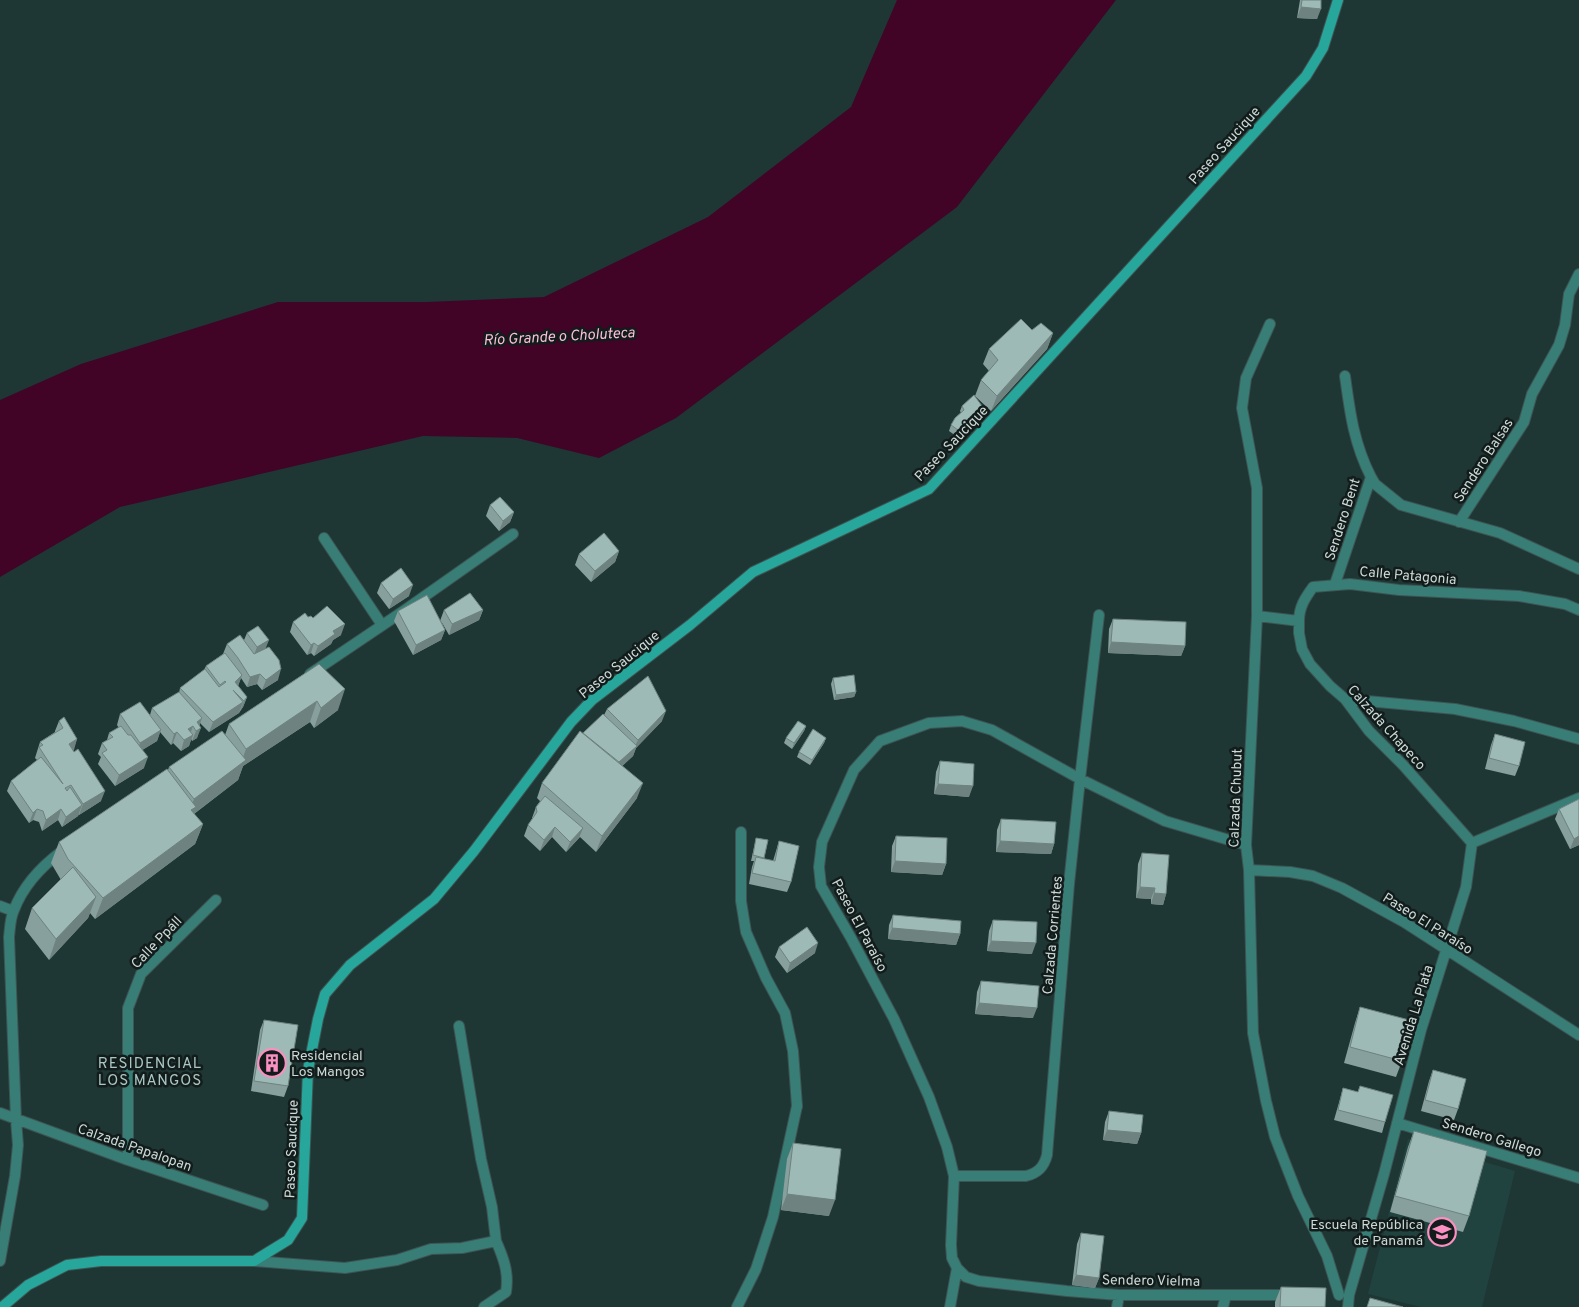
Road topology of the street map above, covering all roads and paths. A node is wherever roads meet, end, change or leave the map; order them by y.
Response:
1 (1338, 0) edge
2 (1579, 274) edge
3 (1270, 324) dead end
4 (1345, 376) dead end
5 (1371, 477) junction
6 (1459, 522) junction
7 (513, 534) dead end
8 (324, 538) dead end
9 (1579, 569) edge
10 (1335, 584) junction
11 (1565, 604) junction
12 (1579, 604) edge
13 (1579, 610) edge
14 (1099, 614) dead end
15 (1257, 616) junction
16 (1299, 621) junction
17 (382, 625) junction
18 (302, 680) edge
19 (1345, 699) junction
20 (1579, 739) edge
21 (1080, 779) junction
22 (1579, 798) edge
23 (741, 832) dead end
24 (74, 842) edge
25 (1472, 843) junction
26 (1246, 845) junction
27 (1249, 870) junction
28 (216, 900) dead end
29 (0, 906) edge
30 (13, 911) junction
31 (1447, 951) junction
32 (459, 1026) dead end
33 (1579, 1036) edge
34 (0, 1113) edge
35 (16, 1120) junction
36 (1397, 1123) junction
37 (128, 1160) junction
38 (954, 1176) junction
39 (1579, 1178) edge
40 (263, 1204) dead end
41 (496, 1241) junction
42 (0, 1261) edge
43 (254, 1261) junction
44 (957, 1268) junction
45 (1119, 1294) junction
46 (1339, 1294) junction
47 (1226, 1295) junction
48 (1301, 1295) edge
49 (2, 1307) edge
50 (484, 1307) edge
51 (737, 1307) edge
52 (950, 1307) edge
53 (1117, 1307) edge
54 (1223, 1307) edge
55 (1348, 1307) edge

1 - 43 street, Paseo Saucique
2 - 6 street, Sendero Balsas
3 - 15 street, Calzada Chubut
4 - 5 street, Sendero Bent
5 - 6 street
5 - 10 street, Sendero Bent
6 - 9 street
7 - 17 street
8 - 17 street
10 - 11 street, Calle Patagonia
10 - 16 street, Calle Patagonia
11 - 12 street
11 - 13 street, Calle Patagonia
14 - 21 street, Calzada Corrientes
15 - 16 street
15 - 26 street, Calzada Chubut
16 - 19 street, Calzada Chapeco
17 - 18 street
19 - 20 street
19 - 25 street, Calzada Chapeco
21 - 26 street, Paseo El Paraíso
21 - 38 street, Calzada Corrientes
21 - 38 street, Paseo El Paraíso
22 - 25 street
23 - 51 street
24 - 30 street
25 - 31 street, Avenida La Plata
26 - 27 street, Calzada Chubut
27 - 31 street, Paseo El Paraíso
27 - 46 street, Calzada Chubut
28 - 37 street, Calle Ppáll
29 - 30 street
30 - 35 street
31 - 33 street, Paseo El Paraíso
31 - 36 street, Avenida La Plata
32 - 41 street
34 - 35 street, Calzada Papalopan
35 - 37 street, Calzada Papalopan
35 - 42 street
36 - 39 street, Sendero Gallego
36 - 46 street, Avenida La Plata
37 - 40 street, Calzada Papalopan
38 - 44 street, Paseo El Paraíso
41 - 43 street
41 - 50 street
43 - 49 street
44 - 45 street, Sendero Vielma
44 - 52 street, Paseo El Paraíso
45 - 47 street, Sendero Vielma
45 - 53 street
46 - 55 street, Avenida La Plata
47 - 48 street, Sendero Vielma
47 - 54 street

